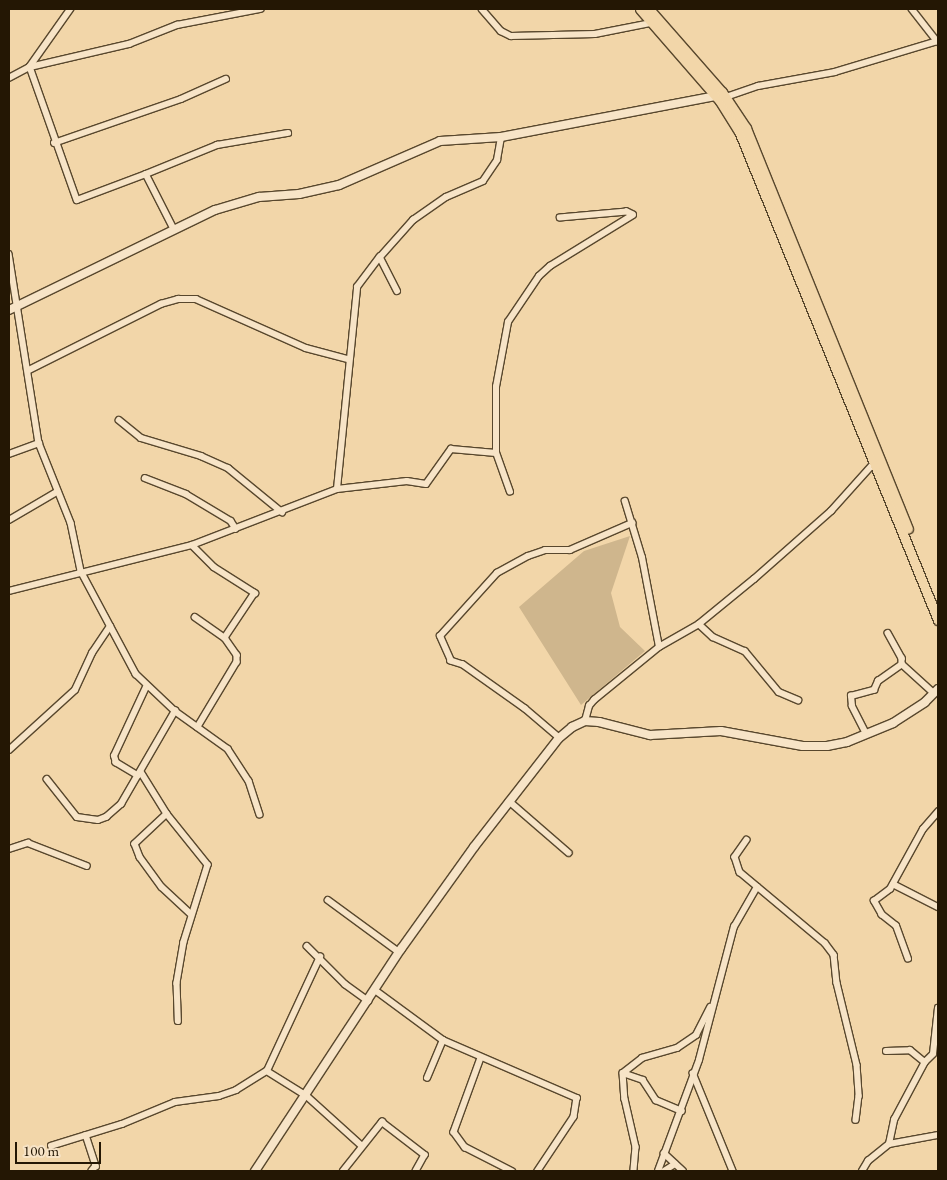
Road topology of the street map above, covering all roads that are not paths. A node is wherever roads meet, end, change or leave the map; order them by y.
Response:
1 (71, 9) edge
2 (260, 9) edge
3 (482, 9) edge
4 (640, 9) edge
5 (650, 9) edge
6 (912, 9) edge
7 (651, 24) junction
8 (938, 41) edge
9 (30, 67) junction
10 (9, 78) edge
11 (226, 78) dead end
12 (715, 96) junction
13 (726, 97) junction
14 (288, 134) dead end
15 (501, 137) junction
16 (54, 143) junction
17 (146, 174) junction
18 (560, 218) dead end
19 (174, 229) junction
20 (9, 254) edge
21 (380, 257) junction
22 (397, 291) dead end
23 (19, 306) junction
24 (9, 310) edge
25 (348, 359) junction
26 (29, 370) junction
27 (119, 420) dead end
28 (39, 442) junction
29 (496, 453) junction
30 (9, 454) edge
31 (874, 463) junction
32 (145, 478) dead end
33 (337, 489) junction
34 (57, 492) junction
35 (510, 492) dead end
36 (625, 502) dead end
37 (282, 512) junction
38 (9, 520) edge
39 (632, 523) junction
40 (236, 530) junction
41 (192, 544) junction
42 (82, 571) junction
43 (9, 591) edge
44 (938, 608) edge
45 (195, 617) dead end
46 (938, 620) edge
47 (699, 624) junction
48 (110, 626) junction
49 (888, 633) dead end
50 (225, 638) junction
51 (659, 647) junction
52 (902, 664) junction
53 (146, 687) junction
54 (937, 692) edge
55 (798, 700) dead end
56 (175, 711) junction
57 (585, 721) junction
58 (198, 727) junction
59 (866, 734) junction
60 (559, 738) junction
61 (9, 750) edge
62 (139, 774) junction
63 (47, 779) dead end
64 (509, 801) junction
65 (938, 812) edge
66 (167, 814) junction
67 (260, 814) dead end
68 (747, 840) dead end
69 (9, 848) edge
70 (568, 853) dead end
71 (87, 866) dead end
72 (893, 884) junction
73 (757, 887) junction
74 (328, 900) dead end
75 (938, 907) edge
76 (191, 914) junction
77 (308, 946) dead end
78 (399, 952) junction
79 (320, 956) junction
80 (908, 959) dead end
81 (375, 990) junction
82 (717, 990) junction
83 (368, 1001) junction
84 (938, 1008) edge
85 (178, 1021) dead end
86 (443, 1040) junction
87 (886, 1051) dead end
88 (481, 1058) junction
89 (925, 1062) junction
90 (267, 1071) junction
91 (624, 1073) junction
92 (694, 1073) junction
93 (427, 1078) dead end
94 (307, 1096) junction
95 (682, 1111) junction
96 (856, 1120) dead end
97 (86, 1135) junction
98 (938, 1135) edge
99 (889, 1144) junction
100 (50, 1146) dead end
101 (361, 1146) junction
102 (664, 1153) junction
103 (675, 1164) junction
104 (92, 1171) edge
105 (255, 1171) edge
106 (343, 1171) edge
107 (416, 1171) edge
108 (512, 1171) edge
109 (538, 1171) edge
110 (634, 1171) edge
111 (658, 1171) edge
112 (664, 1171) edge
113 (683, 1171) edge
114 (733, 1171) edge
115 (862, 1171) edge

1 - 9 street
2 - 9 street
3 - 7 street
4 - 7 main road
5 - 13 main road
6 - 8 street
7 - 12 main road
8 - 13 street
9 - 10 street
9 - 16 street
11 - 16 street
12 - 15 street
12 - 31 main road
13 - 44 main road
14 - 17 street
15 - 19 street
15 - 21 street
16 - 17 street
17 - 19 street
18 - 29 street
19 - 23 street
20 - 23 street
21 - 22 street
21 - 25 street
23 - 24 street
23 - 26 street
25 - 26 street
25 - 33 street
26 - 28 street
27 - 37 street
28 - 30 street
28 - 34 street
29 - 33 street
29 - 35 street
31 - 46 main road
31 - 47 street
32 - 40 street
33 - 37 street
34 - 38 street
34 - 42 street
36 - 39 street
37 - 40 street
39 - 51 street
39 - 60 street
40 - 41 street
41 - 42 street
41 - 50 street
42 - 43 street
42 - 48 street
45 - 50 street
47 - 51 street
47 - 55 street
48 - 53 street
48 - 61 street
49 - 52 street
50 - 58 street
51 - 57 street
52 - 54 street
52 - 59 street
53 - 56 street
53 - 62 street
54 - 59 street
56 - 58 street
56 - 62 street
57 - 59 street
57 - 60 street
58 - 67 street
60 - 64 street
62 - 63 street
62 - 66 street
64 - 70 street
64 - 78 street
65 - 72 street
66 - 76 street
66 - 76 street
68 - 73 street
69 - 71 street
72 - 75 street
72 - 80 street
73 - 82 street
73 - 96 street
74 - 78 street
76 - 85 street
77 - 79 street
78 - 81 street
79 - 83 street
79 - 90 street
81 - 83 street
81 - 86 street
82 - 91 street
82 - 92 street
83 - 94 street
84 - 89 street
86 - 88 street
86 - 93 street
87 - 89 street
88 - 108 street
88 - 109 street
89 - 99 street
90 - 94 street
90 - 97 street
91 - 95 street
91 - 110 street
92 - 95 street
92 - 114 street
94 - 101 street
94 - 105 street
95 - 102 street
97 - 100 street
97 - 104 street
98 - 99 street
99 - 115 street
101 - 106 street
101 - 107 street
102 - 103 street
102 - 111 street
103 - 112 street
103 - 113 street

